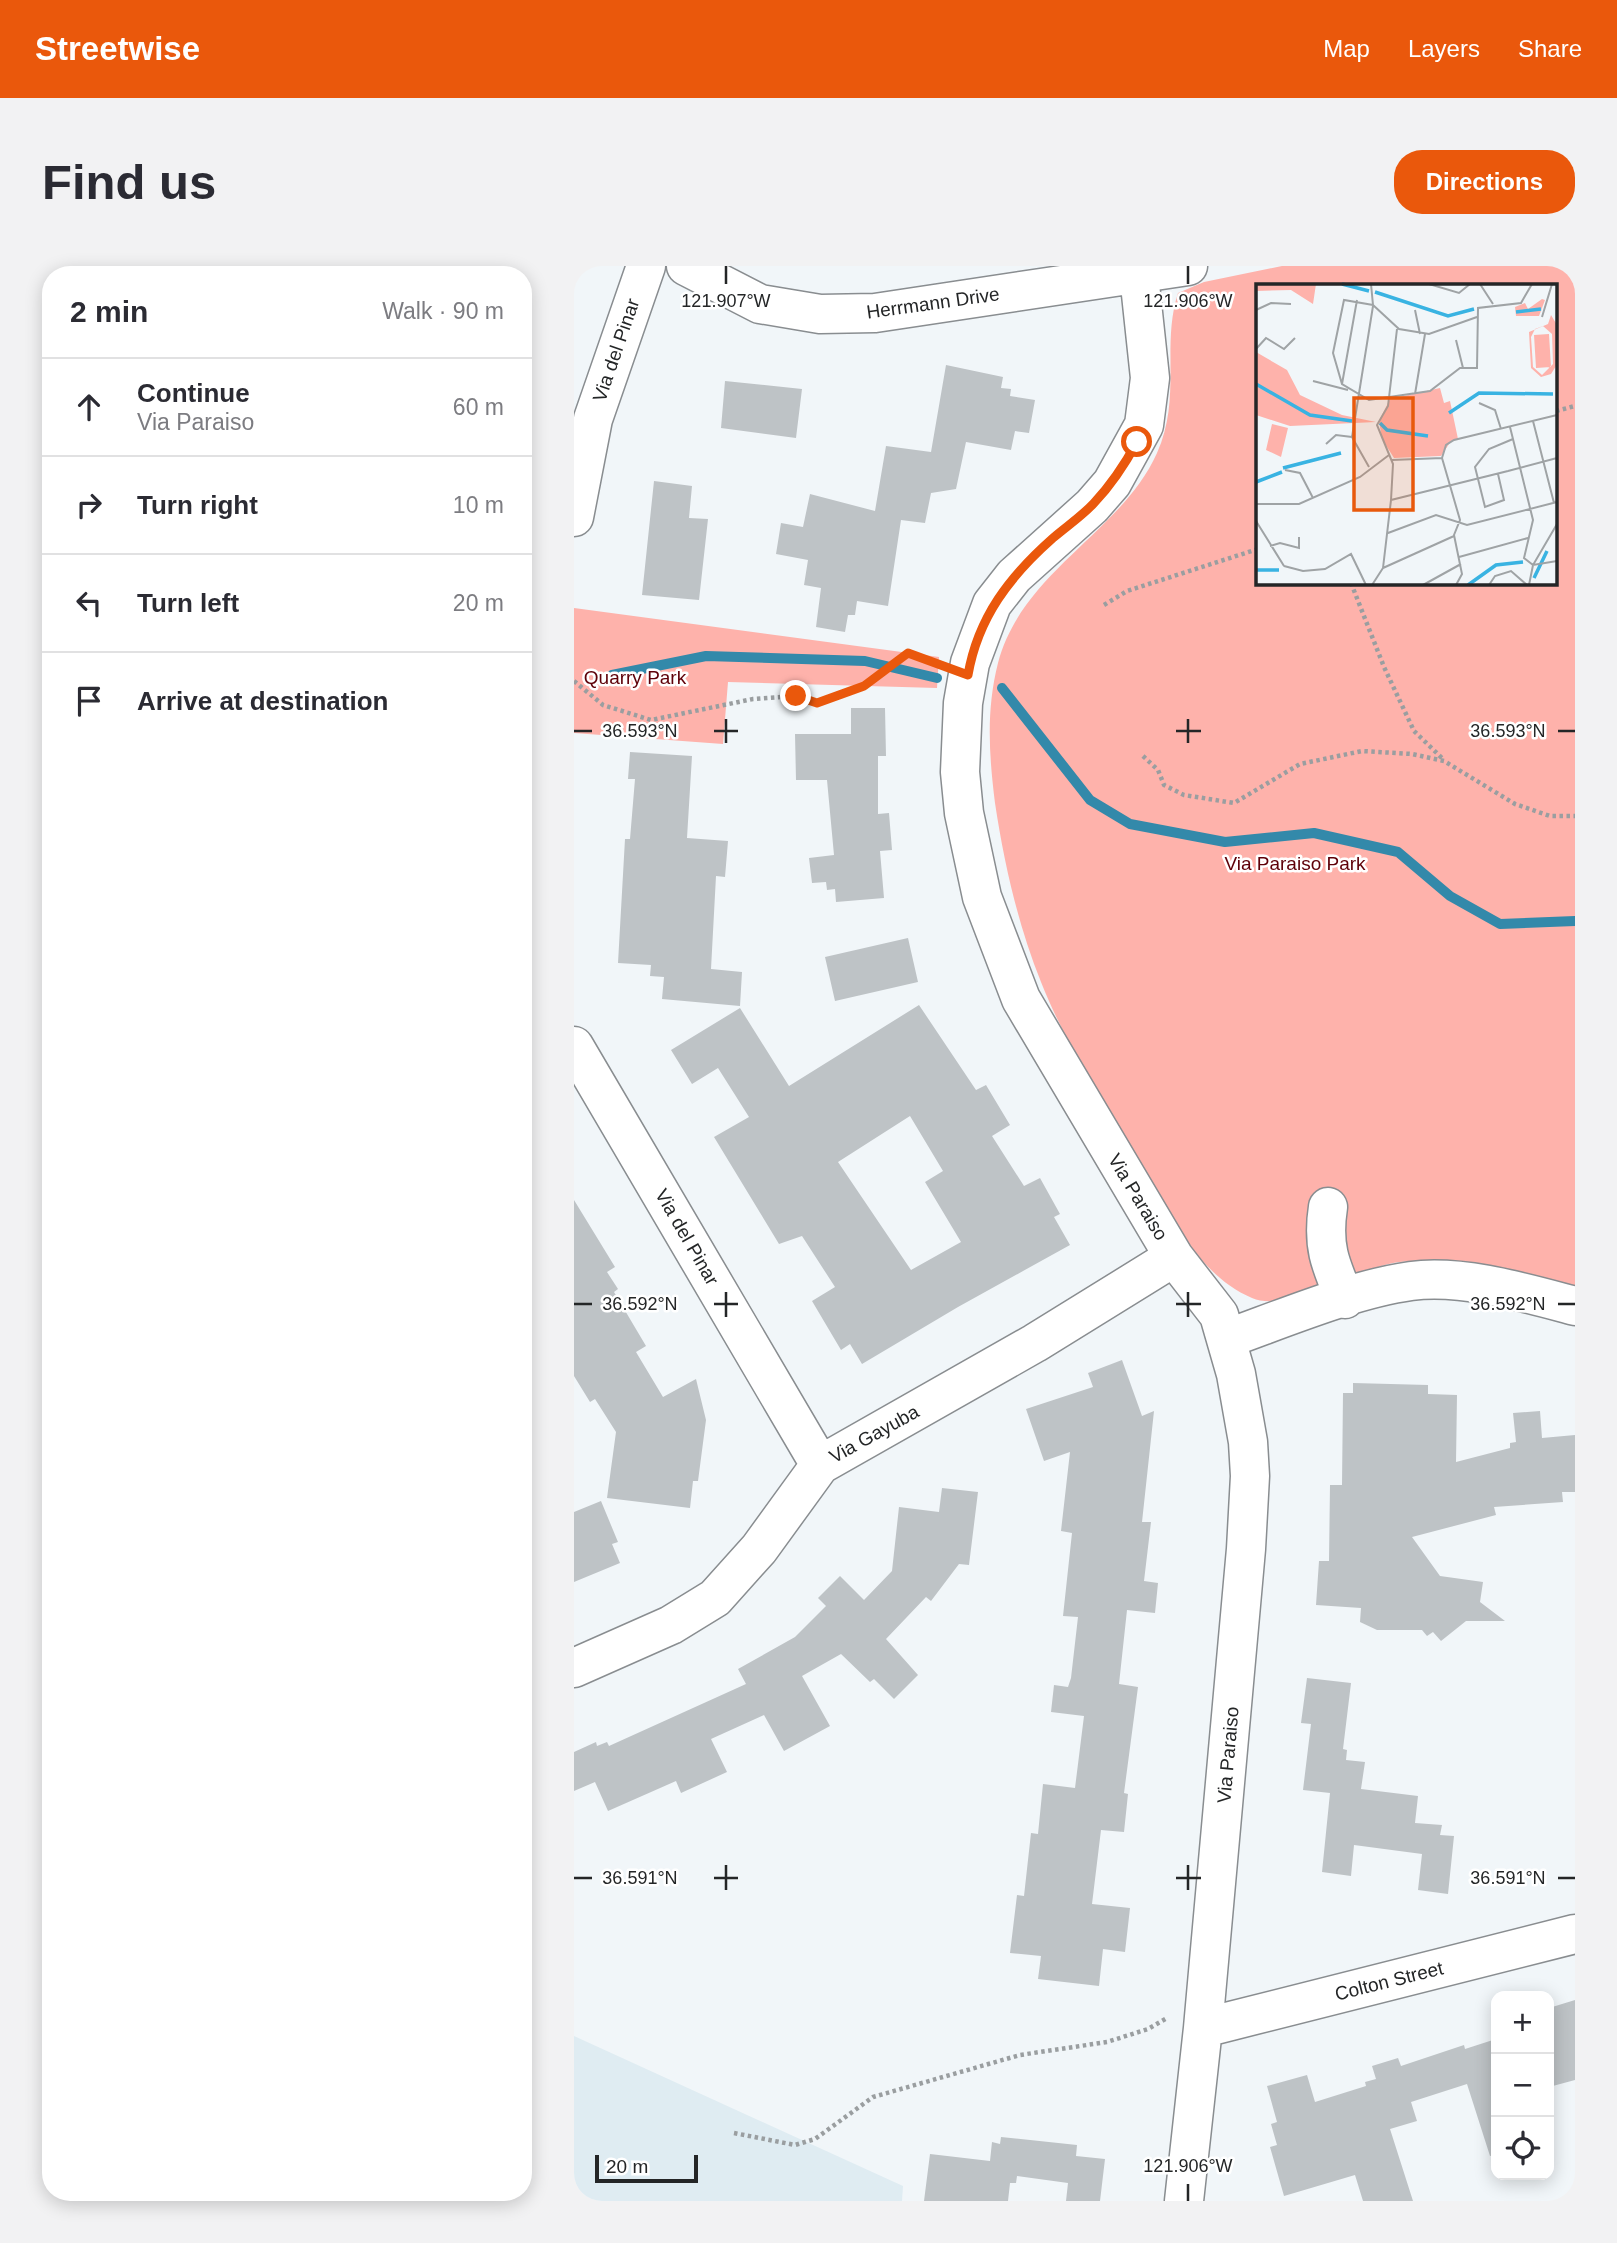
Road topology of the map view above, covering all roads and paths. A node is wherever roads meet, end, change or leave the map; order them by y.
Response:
1 (646, 266) edge
2 (686, 266) edge
3 (1188, 266) edge
4 (1138, 270) edge
5 (1575, 406) edge
6 (1558, 410) edge
7 (574, 517) edge
8 (1256, 550) edge
9 (1351, 584) edge
10 (1104, 605) dead end
11 (968, 675) junction
12 (574, 681) edge
13 (1143, 756) dead end
14 (1444, 761) junction
15 (1575, 816) edge
16 (574, 1046) edge
17 (1328, 1208) dead end
18 (1174, 1257) junction
19 (1345, 1298) junction
20 (1575, 1306) edge
21 (1226, 1339) junction
22 (820, 1465) junction
23 (574, 1668) edge
24 (1575, 1934) edge
25 (1190, 2020) junction
26 (734, 2133) dead end
27 (1184, 2201) edge

1 - 7 street, Via del Pinar
2 - 4 street, Herrmann Drive
3 - 4 street, Herrmann Drive
4 - 11 street, Via Paraiso
5 - 6 path
8 - 10 path
9 - 14 path
11 - 12 path
11 - 18 street, Via Paraiso
13 - 14 path
14 - 15 path
16 - 22 street, Via del Pinar
17 - 19 street
18 - 21 street, Via Paraiso
18 - 22 street, Via Gayuba
19 - 20 street
19 - 21 street
21 - 25 street, Via Paraiso
22 - 23 street, Via Gayuba
24 - 25 street, Colton Street
25 - 26 path
25 - 27 street, Via Paraiso

